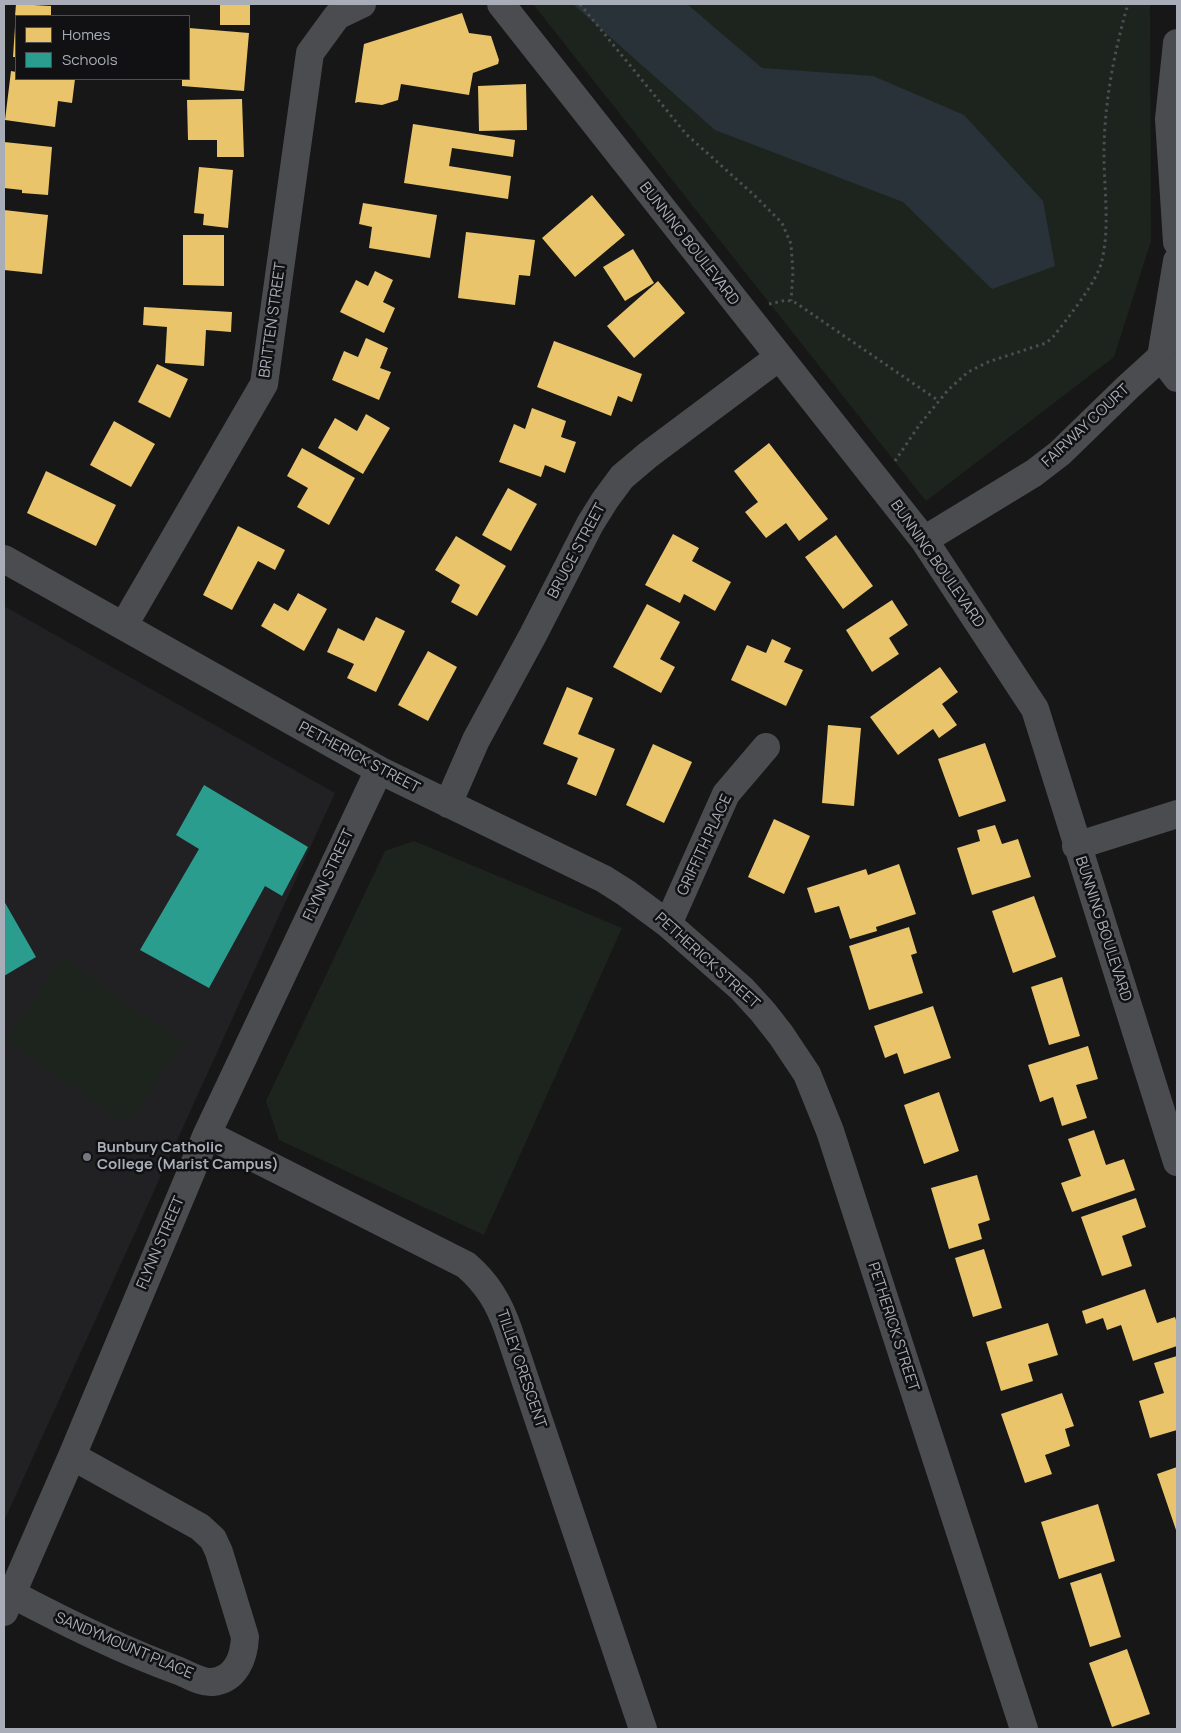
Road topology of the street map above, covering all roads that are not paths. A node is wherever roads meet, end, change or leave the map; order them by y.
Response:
1 (362, 4) edge
2 (501, 4) edge
3 (1177, 43) edge
4 (1177, 242) edge
5 (1177, 261) edge
6 (779, 357) junction
7 (1169, 368) edge
8 (924, 540) junction
9 (4, 559) edge
10 (124, 626) junction
11 (766, 747) dead end
12 (378, 770) junction
13 (448, 804) junction
14 (1177, 814) edge
15 (1076, 846) junction
16 (668, 924) junction
17 (207, 1134) junction
18 (1177, 1162) edge
19 (72, 1456) junction
20 (8, 1603) edge
21 (643, 1729) edge
22 (1024, 1729) edge

1 - 10 street, BRITTEN STREET
2 - 6 street, BUNNING BOULEVARD
3 - 4 street
5 - 7 street, FAIRWAY COURT
6 - 8 street, BUNNING BOULEVARD
6 - 13 street, BRUCE STREET
7 - 8 street, FAIRWAY COURT
8 - 15 street, BUNNING BOULEVARD
9 - 10 street, PETHERICK STREET
10 - 12 street, PETHERICK STREET
11 - 16 street, GRIFFITH PLACE
12 - 13 street, PETHERICK STREET
12 - 17 street, FLYNN STREET
13 - 16 street, PETHERICK STREET
14 - 15 street
15 - 18 street, BUNNING BOULEVARD
16 - 22 street, PETHERICK STREET
17 - 19 street, FLYNN STREET
17 - 21 street, TILLEY CRESCENT
19 - 20 street, FLYNN STREET
19 - 20 street, SANDYMOUNT PLACE

